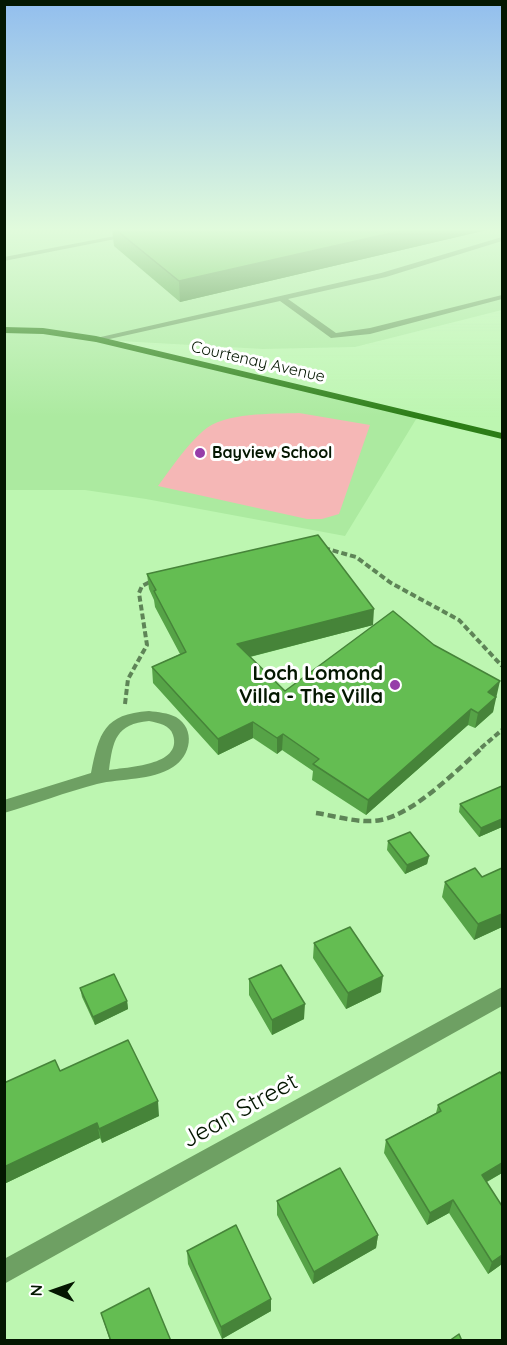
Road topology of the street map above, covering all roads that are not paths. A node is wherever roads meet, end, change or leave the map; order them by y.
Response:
1 (313, 292) edge
2 (502, 297) edge
3 (283, 299) junction
4 (4, 330) edge
5 (96, 339) junction
6 (502, 436) edge
7 (99, 777) junction
8 (4, 807) edge
9 (502, 996) edge
10 (4, 1272) edge

1 - 3 lane
2 - 3 lane
3 - 5 lane
4 - 5 street, Courtenay Avenue
5 - 6 street, Courtenay Avenue
7 - 7 street
7 - 8 street
9 - 10 street, Jean Street

